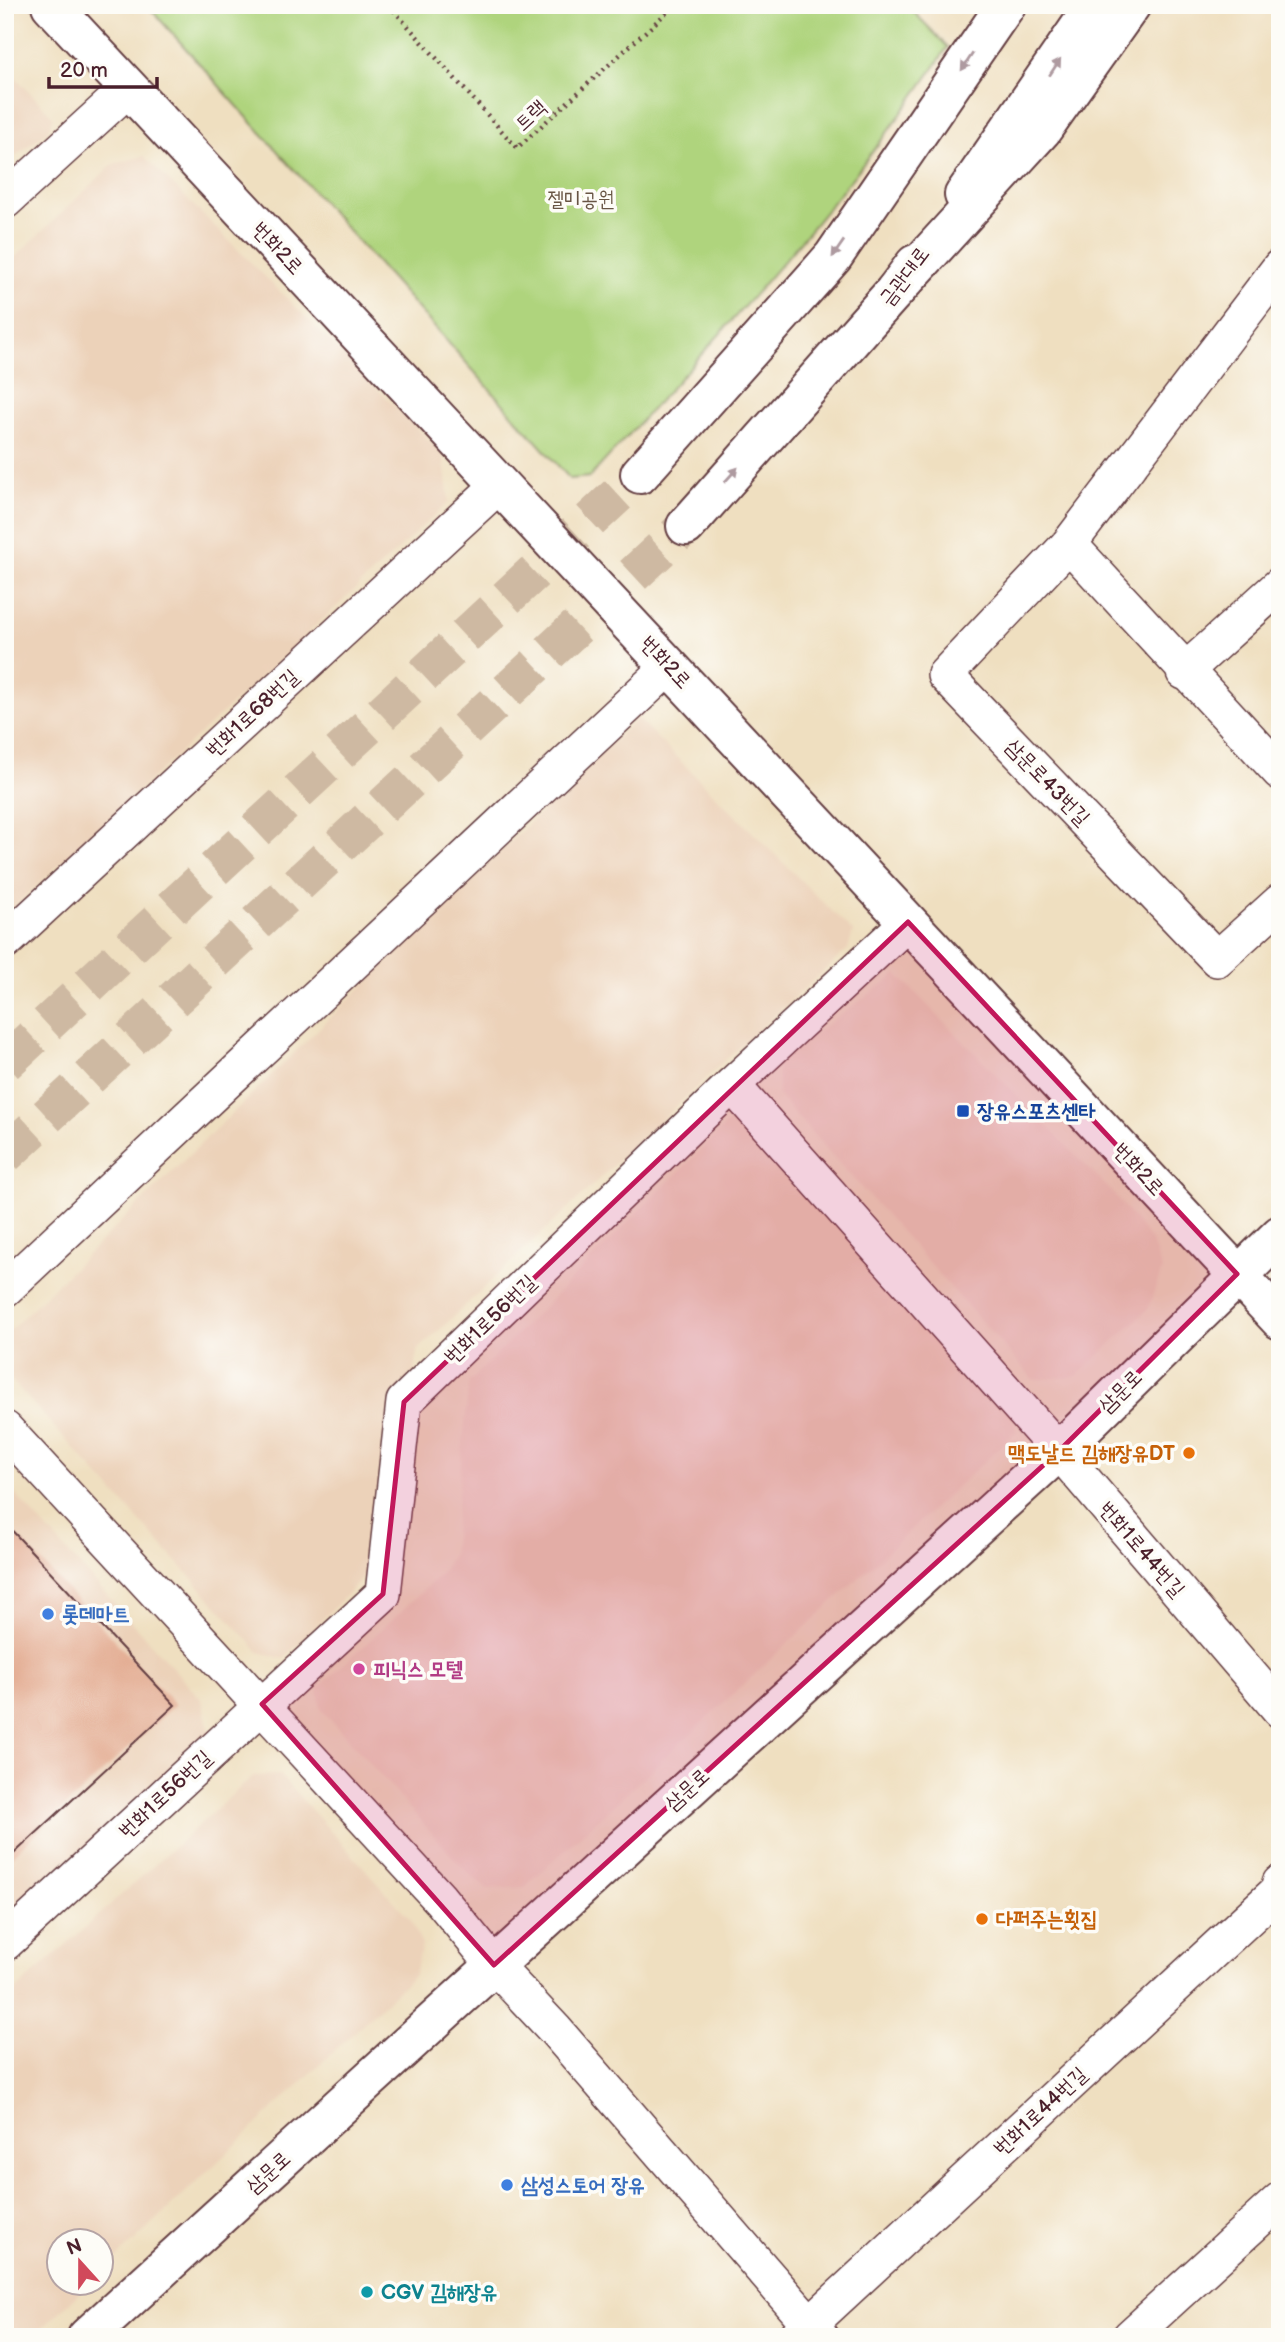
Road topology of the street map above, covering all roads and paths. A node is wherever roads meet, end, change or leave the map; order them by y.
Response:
1 (51, 5) edge
2 (389, 5) edge
3 (675, 5) edge
4 (1006, 5) edge
5 (1095, 5) edge
6 (1131, 5) edge
7 (129, 88) junction
8 (5, 201) edge
9 (1280, 267) edge
10 (894, 292) junction
11 (640, 474) tunnel mouth
12 (499, 485) junction
13 (686, 526) tunnel mouth
14 (1069, 544) junction
15 (1280, 586) edge
16 (670, 666) junction
17 (1184, 672) junction
18 (1280, 772) edge
19 (1280, 902) edge
20 (908, 922) junction
21 (5, 942) edge
22 (732, 1085) junction
23 (1280, 1234) edge
24 (1237, 1274) junction
25 (5, 1289) edge
26 (1280, 1320) edge
27 (5, 1429) edge
28 (1059, 1451) junction
29 (262, 1704) junction
30 (1280, 1710) edge
31 (1279, 1889) edge
32 (5, 1943) edge
33 (494, 1965) junction
34 (1280, 2200) edge
35 (809, 2333) edge
36 (87, 2337) edge
37 (1130, 2337) edge

1 - 7 main road, 번화2로
2 - 3 path, 트랙
4 -> 11 main road
10 -> 5 main road, 금관대로
6 - 10 main road
7 - 8 street
7 - 12 main road, 번화2로
9 - 14 street, 삼문로43번길
13 -> 10 main road, 금관대로
12 - 16 main road, 번화2로
12 - 21 street, 번화1로68번길
14 - 17 street
14 - 19 street, 삼문로43번길
15 - 17 street
16 - 20 main road, 번화2로
16 - 25 street
17 - 18 street
20 - 22 street, 번화1로56번길
20 - 24 main road, 번화2로
22 - 28 street
22 - 29 street, 번화1로56번길
23 - 24 main road, 삼문로
24 - 26 main road, 번화2로
24 - 28 main road, 삼문로
27 - 29 street
28 - 30 street, 번화1로44번길
28 - 33 main road, 삼문로
29 - 32 street, 번화1로56번길
29 - 33 street
31 - 35 street, 번화1로44번길
33 - 35 street
33 - 36 main road, 삼문로
34 - 37 street

